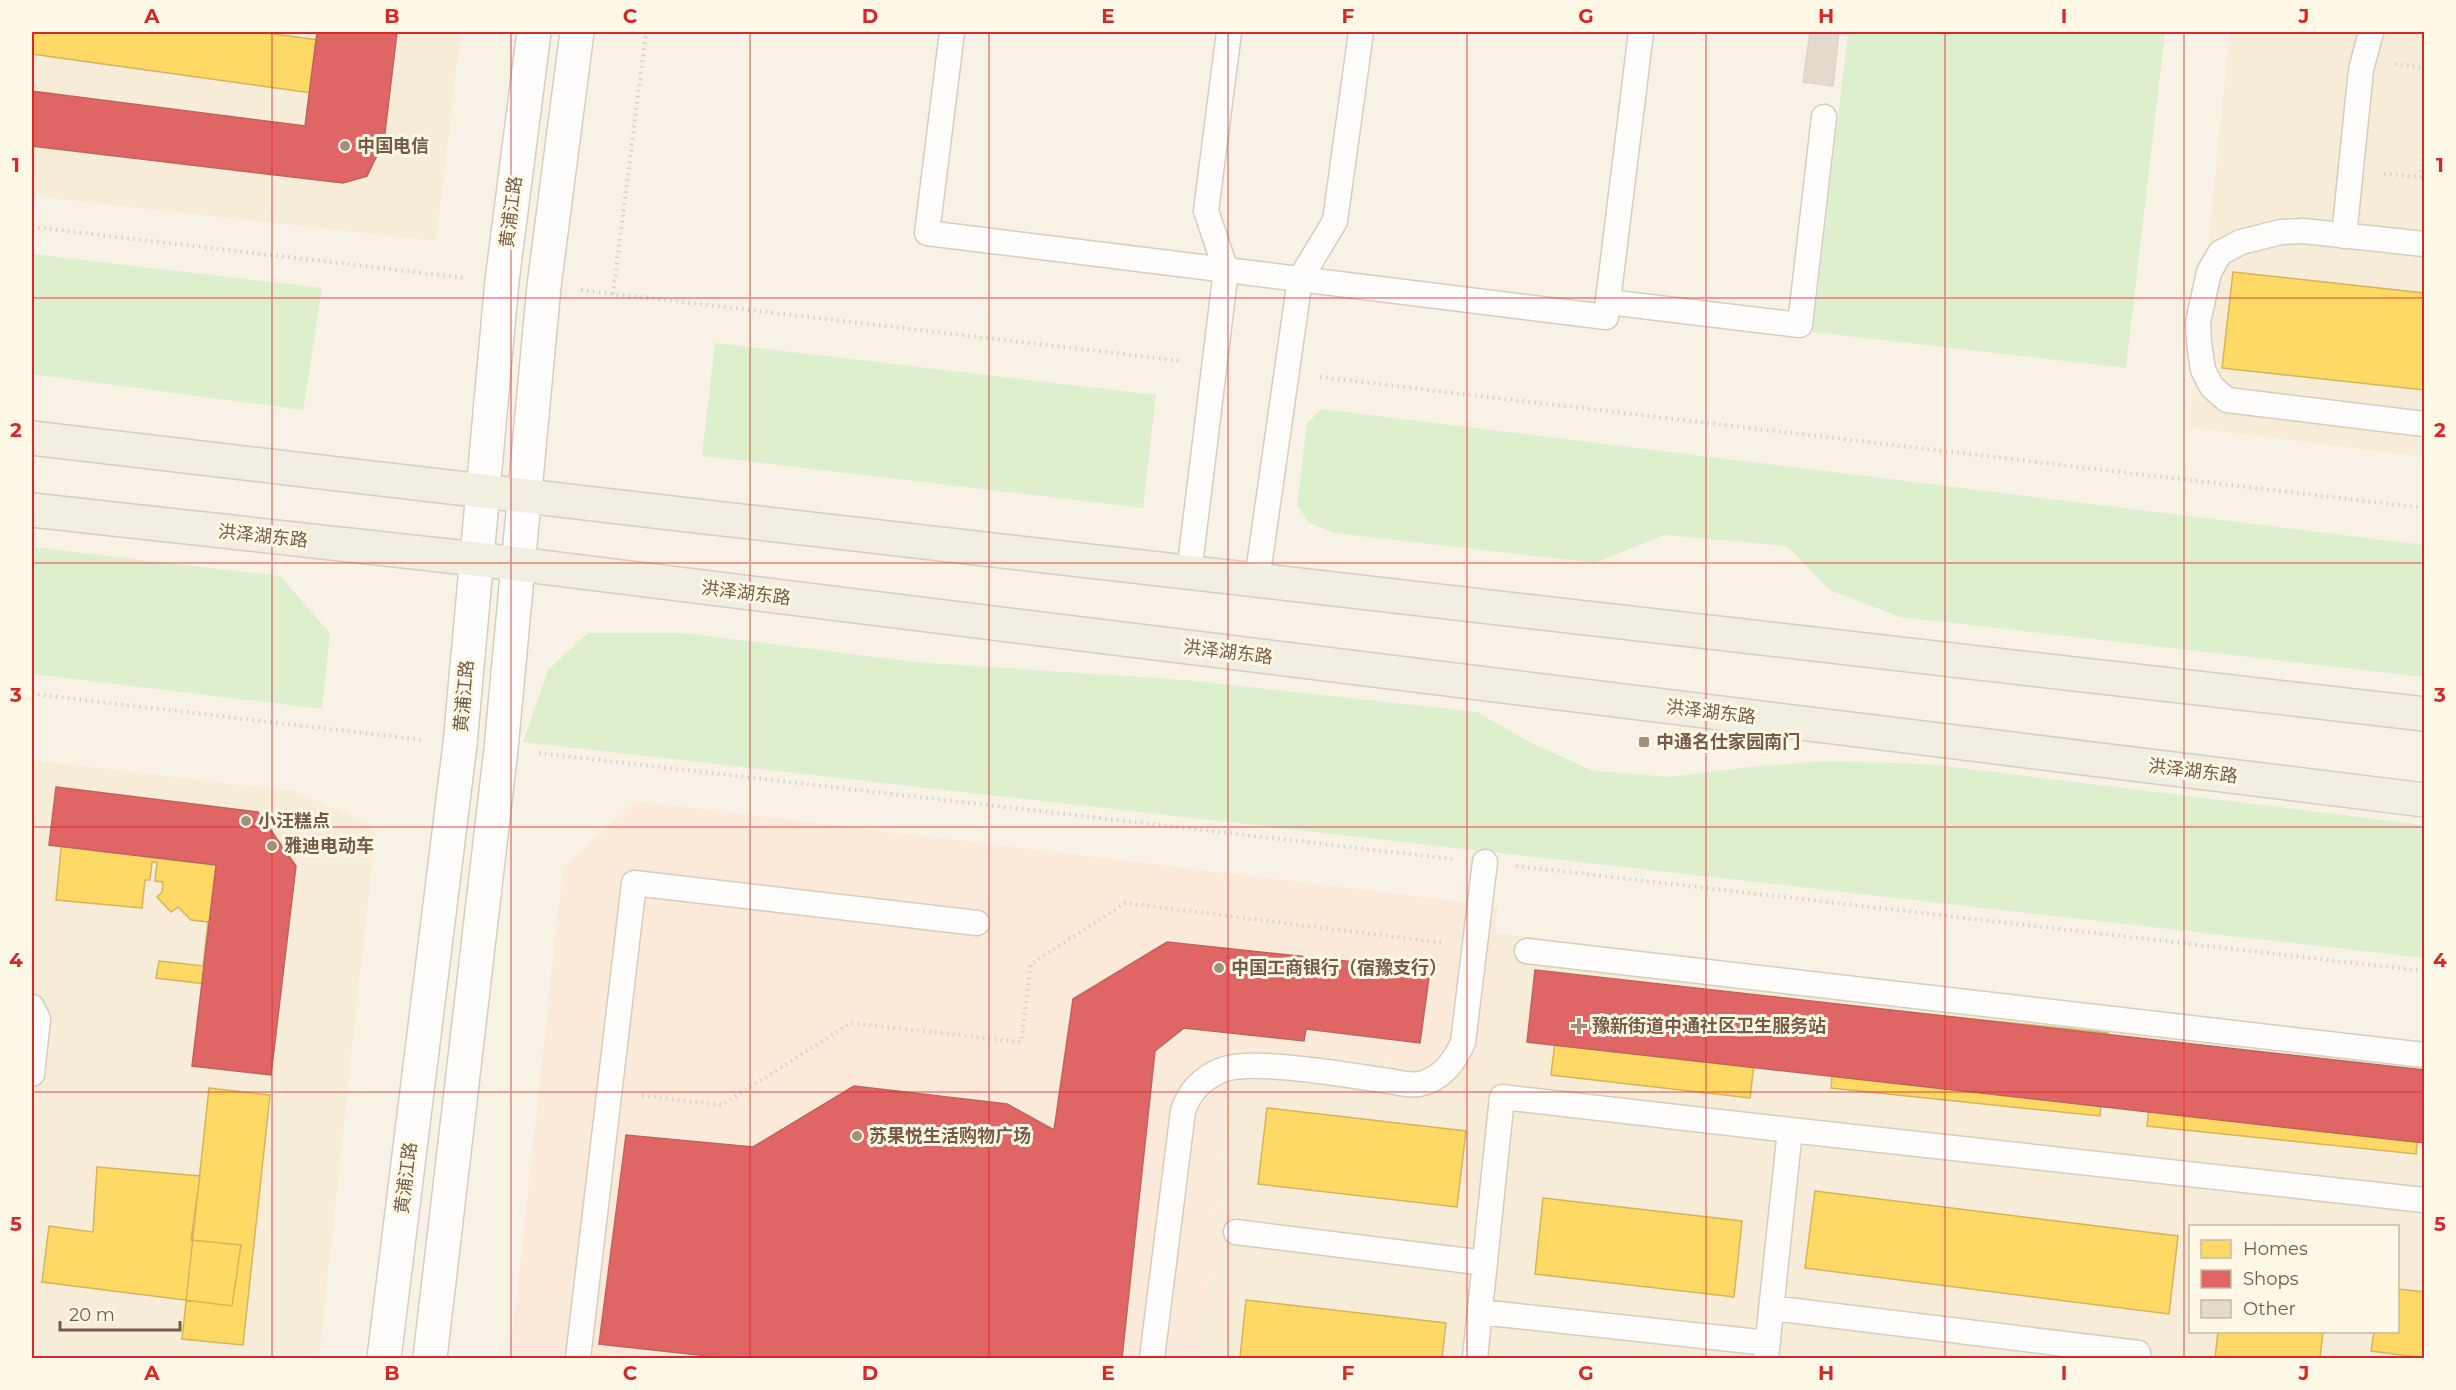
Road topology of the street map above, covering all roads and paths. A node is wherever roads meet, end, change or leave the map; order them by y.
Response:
1 (534, 32) edge
2 (577, 32) edge
3 (646, 32) edge
4 (952, 32) edge
5 (1229, 32) edge
6 (1361, 32) edge
7 (1641, 32) edge
8 (2371, 32) edge
9 (1824, 117) dead end
10 (2424, 145) edge
11 (2350, 171) junction
12 (2344, 236) junction
13 (2424, 244) edge
14 (1226, 270) junction
15 (1300, 279) junction
16 (613, 294) dead end
17 (1608, 302) junction
18 (2424, 424) edge
19 (32, 438) edge
20 (482, 491) junction
21 (524, 496) junction
22 (32, 510) edge
23 (476, 559) junction
24 (518, 564) junction
25 (1189, 573) junction
26 (1257, 580) junction
27 (32, 694) edge
28 (2424, 714) edge
29 (460, 744) junction
30 (501, 749) junction
31 (2424, 800) edge
32 (1485, 862) junction
33 (977, 923) dead end
34 (1474, 947) junction
35 (1527, 951) dead end
36 (2424, 971) edge
37 (32, 1007) edge
38 (2424, 1055) edge
39 (32, 1074) edge
40 (609, 1093) junction
41 (1790, 1130) junction
42 (2424, 1200) edge
43 (1236, 1232) dead end
44 (1485, 1263) junction
45 (1772, 1308) junction
46 (1480, 1312) junction
47 (1767, 1351) edge
48 (2138, 1353) dead end
49 (384, 1359) edge
50 (430, 1359) edge
51 (578, 1359) edge
52 (1152, 1359) edge
53 (1475, 1359) edge

1 - 20 street, 黄浦江路
2 - 21 street
3 - 16 path
4 - 14 lane
5 - 14 lane
6 - 15 lane
7 - 17 lane
8 - 11 lane
9 - 17 lane
10 - 11 path
11 - 12 lane
12 - 13 lane
12 - 18 lane
14 - 15 lane
14 - 25 lane
15 - 17 lane
15 - 26 lane
19 - 20 main road
20 - 21 main road
20 - 23 street, 黄浦江路
21 - 24 street
21 - 25 main road
22 - 23 main road, 洪泽湖东路
23 - 24 main road, 洪泽湖东路
23 - 29 street, 黄浦江路
24 - 30 street
24 - 31 main road, 洪泽湖东路
25 - 26 main road
26 - 28 main road
27 - 29 path
29 - 49 street, 黄浦江路
30 - 32 path
30 - 50 street
32 - 34 lane
32 - 36 path
33 - 40 lane
34 - 40 path
34 - 52 lane
35 - 38 lane
37 - 39 lane
40 - 51 lane
41 - 42 lane
41 - 44 lane
41 - 45 lane
43 - 44 lane
44 - 46 lane
45 - 47 lane
45 - 48 lane
46 - 47 lane
46 - 53 lane

